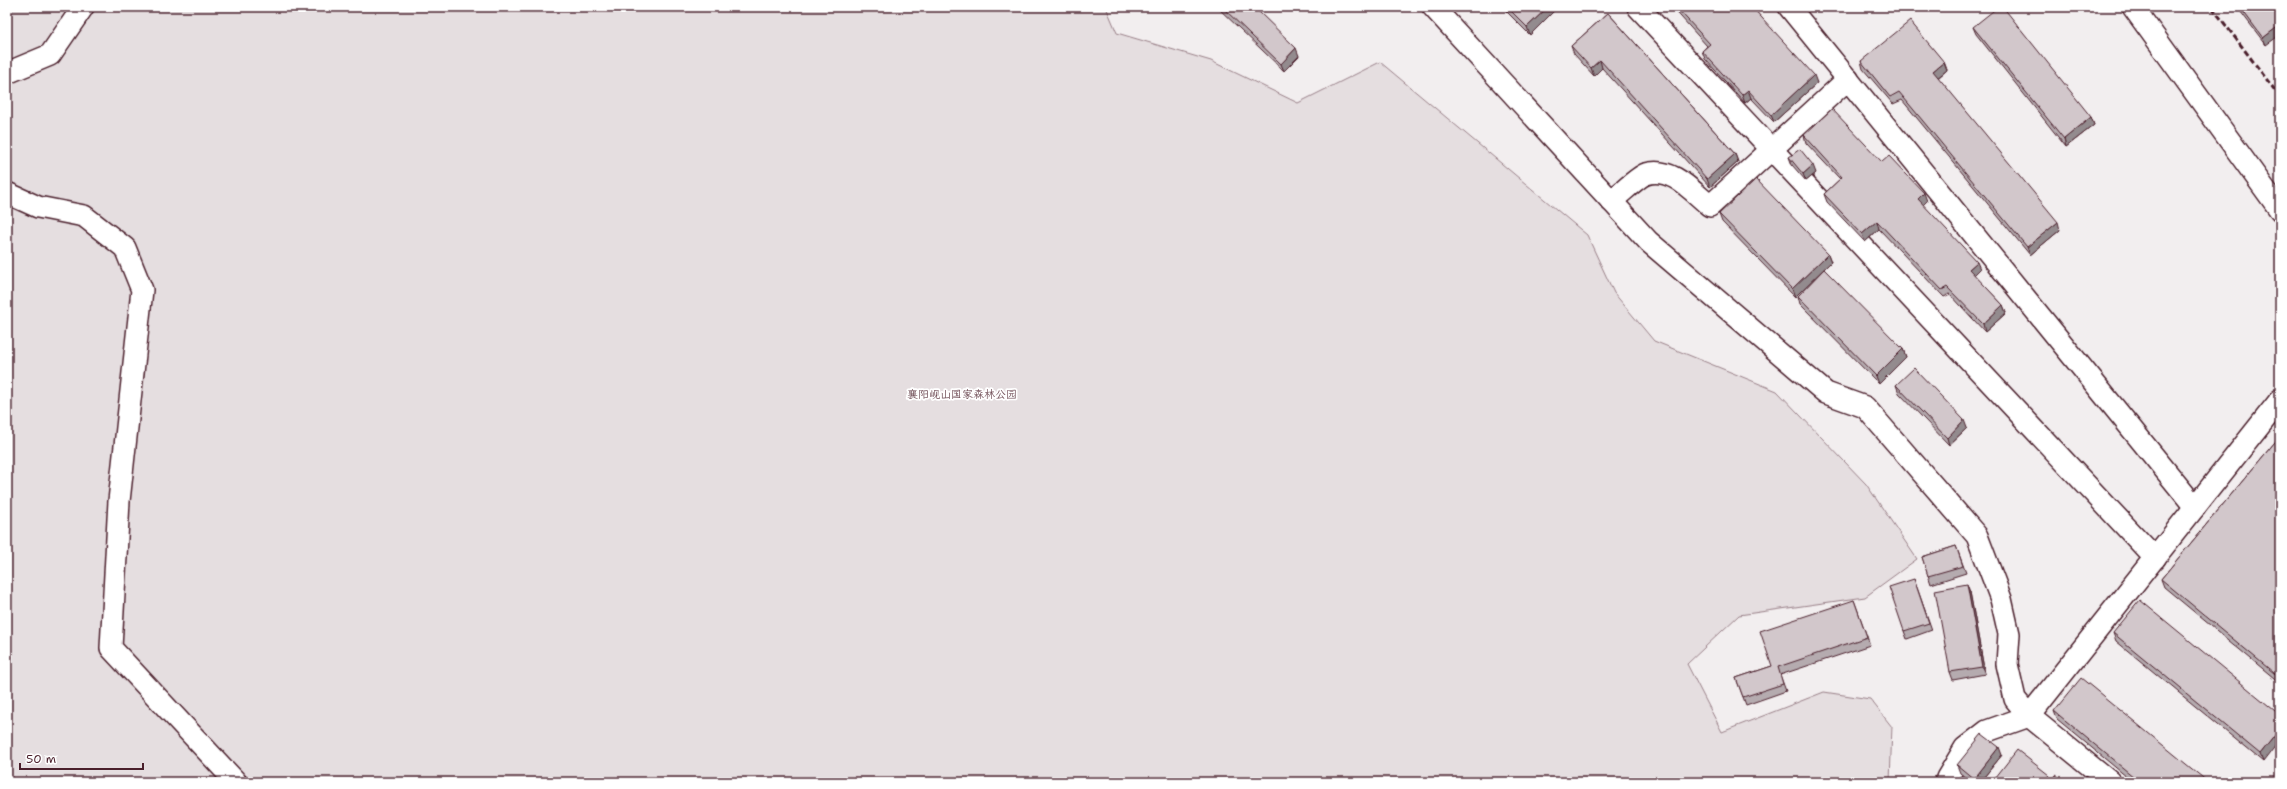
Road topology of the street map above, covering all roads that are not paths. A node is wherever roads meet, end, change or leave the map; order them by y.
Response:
1 (83, 7) edge
2 (1433, 7) edge
3 (1638, 7) edge
4 (1789, 7) edge
5 (2133, 7) edge
6 (7, 73) edge
7 (1848, 79) junction
8 (1772, 150) junction
9 (7, 193) edge
10 (1611, 201) junction
11 (2280, 210) edge
12 (2280, 400) edge
13 (2195, 507) junction
14 (2155, 558) junction
15 (2029, 716) junction
16 (236, 782) edge
17 (1947, 782) edge
18 (2110, 782) edge

1 - 6 lane
2 - 10 lane
3 - 8 lane
4 - 7 lane
5 - 11 lane
7 - 8 lane
7 - 13 lane
8 - 10 lane
8 - 14 lane
9 - 16 lane
10 - 15 lane
12 - 13 lane
13 - 14 lane
14 - 15 lane
15 - 17 lane
15 - 18 lane

